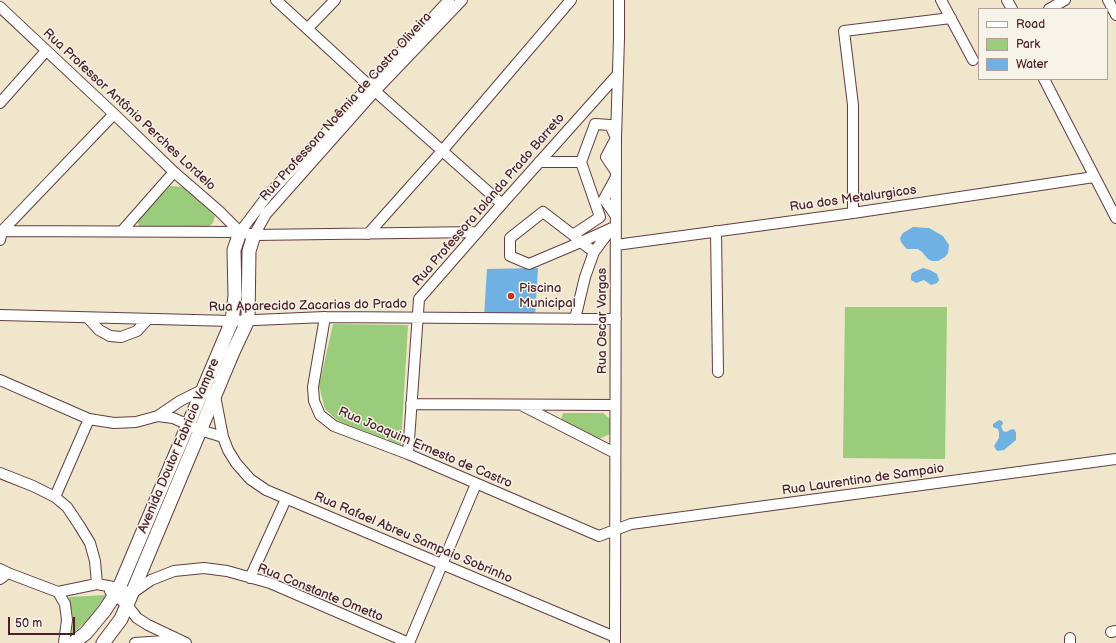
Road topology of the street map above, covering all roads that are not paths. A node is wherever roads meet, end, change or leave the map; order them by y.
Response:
1 (276, 0) edge
2 (335, 0) edge
3 (449, 0) edge
4 (462, 0) edge
5 (571, 0) edge
6 (619, 0) edge
7 (942, 0) edge
8 (1065, 0) edge
9 (1108, 0) edge
10 (0, 7) edge
11 (1051, 8) edge
12 (1116, 15) edge
13 (951, 18) junction
14 (308, 28) junction
15 (46, 51) junction
16 (973, 60) dead end
17 (618, 74) junction
18 (1045, 80) edge
19 (372, 89) junction
20 (0, 103) edge
21 (114, 114) junction
22 (616, 138) junction
23 (442, 151) junction
24 (539, 162) junction
25 (581, 162) junction
26 (174, 172) junction
27 (1094, 177) junction
28 (502, 204) junction
29 (854, 213) junction
30 (1116, 218) edge
31 (614, 222) junction
32 (716, 231) junction
33 (122, 232) junction
34 (240, 232) junction
35 (478, 232) junction
36 (1, 234) edge
37 (368, 234) junction
38 (254, 235) junction
39 (577, 239) junction
40 (616, 245) junction
41 (594, 252) junction
42 (0, 315) edge
43 (325, 317) junction
44 (88, 318) junction
45 (417, 318) junction
46 (148, 319) junction
47 (575, 319) junction
48 (616, 319) junction
49 (248, 320) junction
50 (232, 321) junction
51 (718, 372) dead end
52 (0, 380) edge
53 (202, 390) junction
54 (215, 396) junction
55 (411, 404) junction
56 (522, 405) junction
57 (615, 405) junction
58 (158, 416) junction
59 (89, 419) junction
60 (187, 425) junction
61 (200, 430) junction
62 (223, 437) junction
63 (615, 453) junction
64 (408, 454) junction
65 (1116, 459) edge
66 (0, 473) edge
67 (476, 484) junction
68 (55, 497) junction
69 (286, 499) junction
70 (615, 530) junction
71 (442, 564) junction
72 (3, 574) edge
73 (250, 578) junction
74 (109, 588) junction
75 (58, 592) junction
76 (129, 600) junction
77 (615, 640) edge
78 (183, 642) edge
79 (64, 643) edge
80 (73, 643) edge
81 (103, 643) edge
82 (135, 643) edge
83 (409, 643) edge

1 - 14 street
2 - 14 street
3 - 19 street, Rua Professora Noêmia de Castro Oliveira
4 - 19 street, Rua Professora Noêmia de Castro Oliveira
5 - 23 street
6 - 17 street, Rua Oscar Vargas
7 - 13 street
8 - 11 street
9 - 12 street
10 - 15 street, Rua Professor Antônio Perches Lordelo
13 - 16 street
13 - 29 street
14 - 19 street
15 - 20 street
15 - 21 street, Rua Professor Antônio Perches Lordelo
17 - 22 street, Rua Oscar Vargas
17 - 24 street, Rua Professora Iolanda Prado Barreto
18 - 27 street
19 - 23 street
19 - 34 street, Rua Professora Noêmia de Castro Oliveira
19 - 38 street, Rua Professora Noêmia de Castro Oliveira
21 - 26 street, Rua Professor Antônio Perches Lordelo
21 - 36 street
22 - 25 street
22 - 31 street, Rua Oscar Vargas
23 - 28 street
23 - 37 street
24 - 25 street
24 - 28 street, Rua Professora Iolanda Prado Barreto
25 - 39 street
26 - 33 street
26 - 34 street, Rua Professor Antônio Perches Lordelo
27 - 29 street, Rua dos Metalurgicos
27 - 30 street
28 - 35 street, Rua Professora Iolanda Prado Barreto
29 - 32 street, Rua dos Metalurgicos
31 - 39 street
31 - 40 street, Rua Oscar Vargas
31 - 41 street
32 - 40 street, Rua dos Metalurgicos
32 - 51 street
33 - 34 street
33 - 36 street
34 - 38 street
34 - 50 main road, Avenida Doutor Fabricio Vampre
35 - 37 street
35 - 45 street, Rua Professora Iolanda Prado Barreto
37 - 38 street
38 - 49 main road, Avenida Doutor Fabricio Vampre
39 - 39 street
39 - 41 street
40 - 48 street, Rua Oscar Vargas
41 - 47 street
42 - 44 street, Rua Aparecido Zacarias do Prado
43 - 45 street, Rua Aparecido Zacarias do Prado
43 - 49 street, Rua Aparecido Zacarias do Prado
43 - 64 street, Rua Joaquim Ernesto de Castro
44 - 46 street, Rua Aparecido Zacarias do Prado
44 - 46 street
45 - 47 street, Rua Aparecido Zacarias do Prado
45 - 55 street, Rua Professora Iolanda Prado Barreto
46 - 50 street, Rua Aparecido Zacarias do Prado
47 - 48 street, Rua Aparecido Zacarias do Prado
48 - 57 street, Rua Oscar Vargas
49 - 50 street, Rua Aparecido Zacarias do Prado
49 - 54 main road, Avenida Doutor Fabricio Vampre
50 - 53 main road, Avenida Doutor Fabricio Vampre
52 - 59 street
53 - 54 street
53 - 58 street
53 - 60 main road, Avenida Doutor Fabricio Vampre
54 - 61 main road, Avenida Doutor Fabricio Vampre
54 - 62 street, Rua Rafael Abreu Sampaio Sobrinho
55 - 56 street
55 - 64 street, Rua Professora Iolanda Prado Barreto
56 - 57 street
56 - 63 street
57 - 63 street, Rua Oscar Vargas
58 - 59 street
58 - 60 street
59 - 68 street
60 - 61 street
60 - 74 main road, Avenida Doutor Fabricio Vampre
61 - 62 street
61 - 76 main road, Avenida Doutor Fabricio Vampre
62 - 69 street, Rua Rafael Abreu Sampaio Sobrinho
63 - 70 street, Rua Oscar Vargas
64 - 67 street, Rua Joaquim Ernesto de Castro
65 - 70 street, Rua Laurentina de Sampaio
66 - 68 street
67 - 70 street, Rua Joaquim Ernesto de Castro
67 - 71 street
68 - 74 street
69 - 71 street, Rua Rafael Abreu Sampaio Sobrinho
69 - 73 street
70 - 77 street, Rua Oscar Vargas
71 - 77 street, Rua Rafael Abreu Sampaio Sobrinho
71 - 83 street
72 - 75 street
73 - 76 street, Rua Constante Ometto
73 - 83 street, Rua Constante Ometto
74 - 75 street
74 - 76 street
74 - 80 main road, Avenida Doutor Fabricio Vampre
75 - 79 street
76 - 78 street
76 - 81 main road, Avenida Doutor Fabricio Vampre
78 - 82 street

